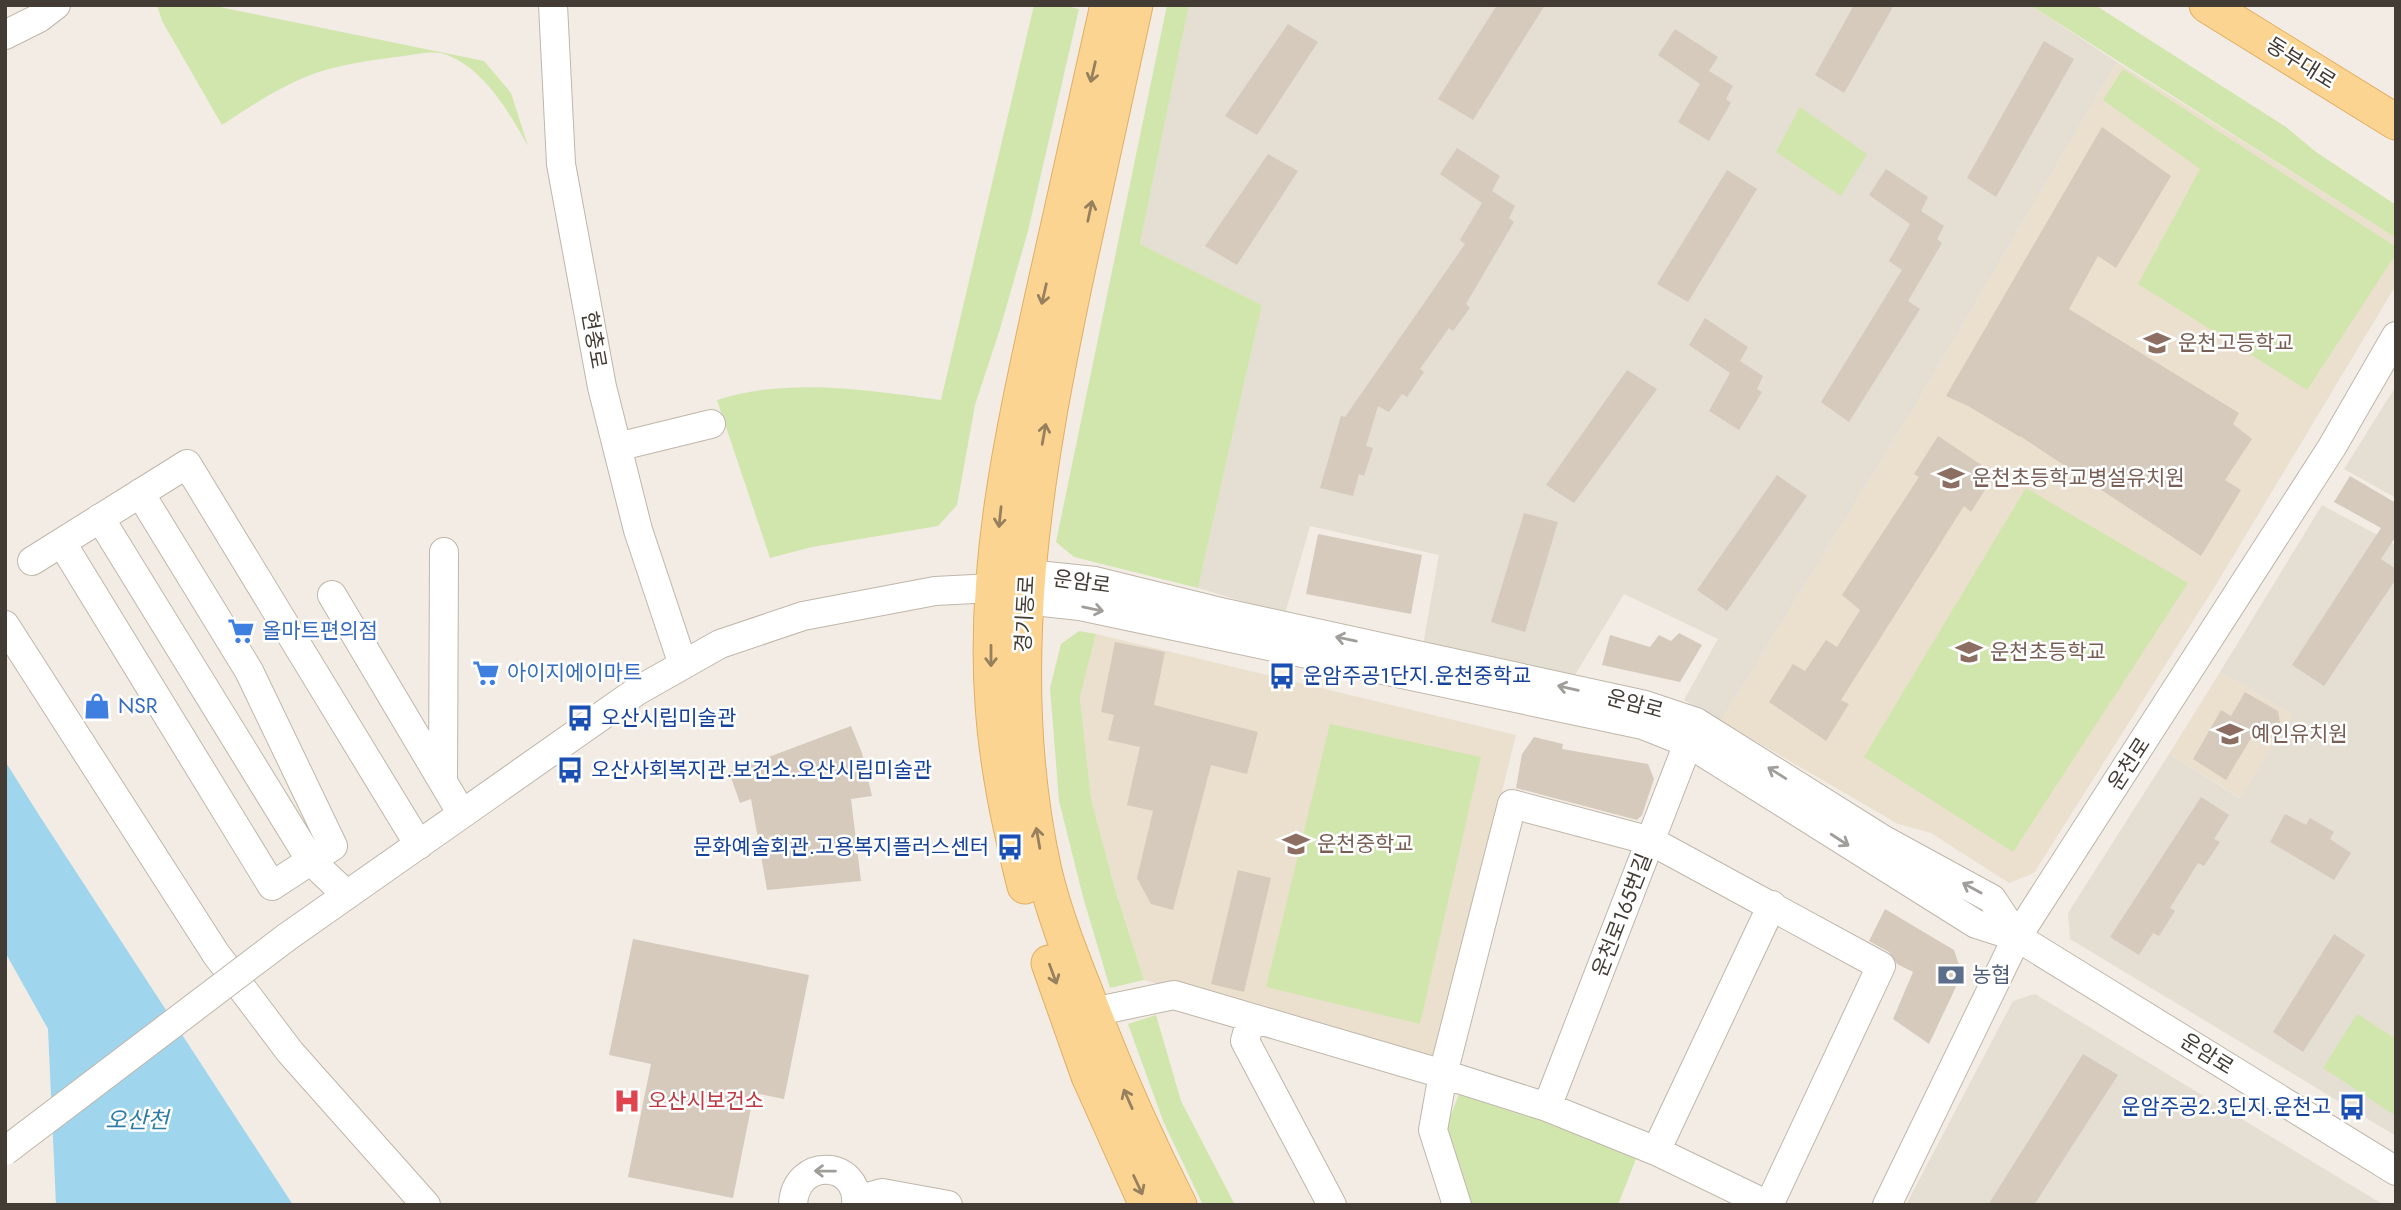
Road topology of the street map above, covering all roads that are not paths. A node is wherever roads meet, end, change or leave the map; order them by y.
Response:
1 (56, 5) edge
2 (553, 5) edge
3 (1108, 5) edge
4 (1135, 5) edge
5 (2207, 5) edge
6 (5, 35) edge
7 (2396, 122) edge
8 (2396, 336) edge
9 (711, 424) dead end
10 (617, 447) junction
11 (140, 493) junction
12 (100, 519) junction
13 (62, 543) junction
14 (444, 552) dead end
15 (32, 561) dead end
16 (1026, 587) junction
17 (993, 588) junction
18 (332, 594) dead end
19 (5, 625) edge
20 (683, 665) junction
21 (1692, 732) junction
22 (443, 782) junction
23 (462, 814) junction
24 (1651, 841) junction
25 (419, 845) junction
26 (311, 861) junction
27 (347, 895) junction
28 (1772, 905) junction
29 (2017, 937) junction
30 (1093, 1012) junction
31 (1251, 1018) junction
32 (1443, 1074) junction
33 (1547, 1107) junction
34 (1656, 1151) junction
35 (5, 1152) edge
36 (2396, 1171) edge
37 (857, 1202) edge
38 (426, 1205) edge
39 (793, 1205) edge
40 (948, 1205) edge
41 (1147, 1205) edge
42 (1179, 1205) edge
43 (1332, 1205) edge
44 (1457, 1205) edge
45 (1768, 1205) edge
46 (1887, 1205) edge

1 - 6 street
2 - 10 street, 현충로
3 -> 17 main road, 경기동로
16 -> 4 main road, 경기동로
5 - 7 main road, 동부대로
8 - 29 street, 운천로
9 - 10 street
10 - 20 street, 현충로
11 - 12 street
11 - 25 street
11 - 26 street
12 - 13 street
12 - 26 street
13 - 15 street
13 - 26 street
14 - 22 street
16 - 17 street, 운암로
16 - 21 street, 운암로
30 -> 16 main road, 경기동로
17 - 20 street
17 -> 41 main road, 경기동로
18 - 22 street
19 - 38 street
20 - 23 street
21 - 24 street, 운천로165번길
21 - 29 street, 운암로
22 - 23 street
23 - 25 street
24 - 28 street
24 - 32 street
24 - 33 street, 운천로165번길
25 - 27 street
26 - 27 street
27 - 35 street, bridge
28 - 34 street
28 - 45 street
29 - 36 street, 운암로
29 - 46 street, 운천로
30 - 31 street
42 -> 30 main road, 경기동로
31 - 32 street
31 - 43 street
32 - 33 street
32 - 44 street
33 - 34 street
34 - 45 street
37 -> 39 street
37 - 40 street

